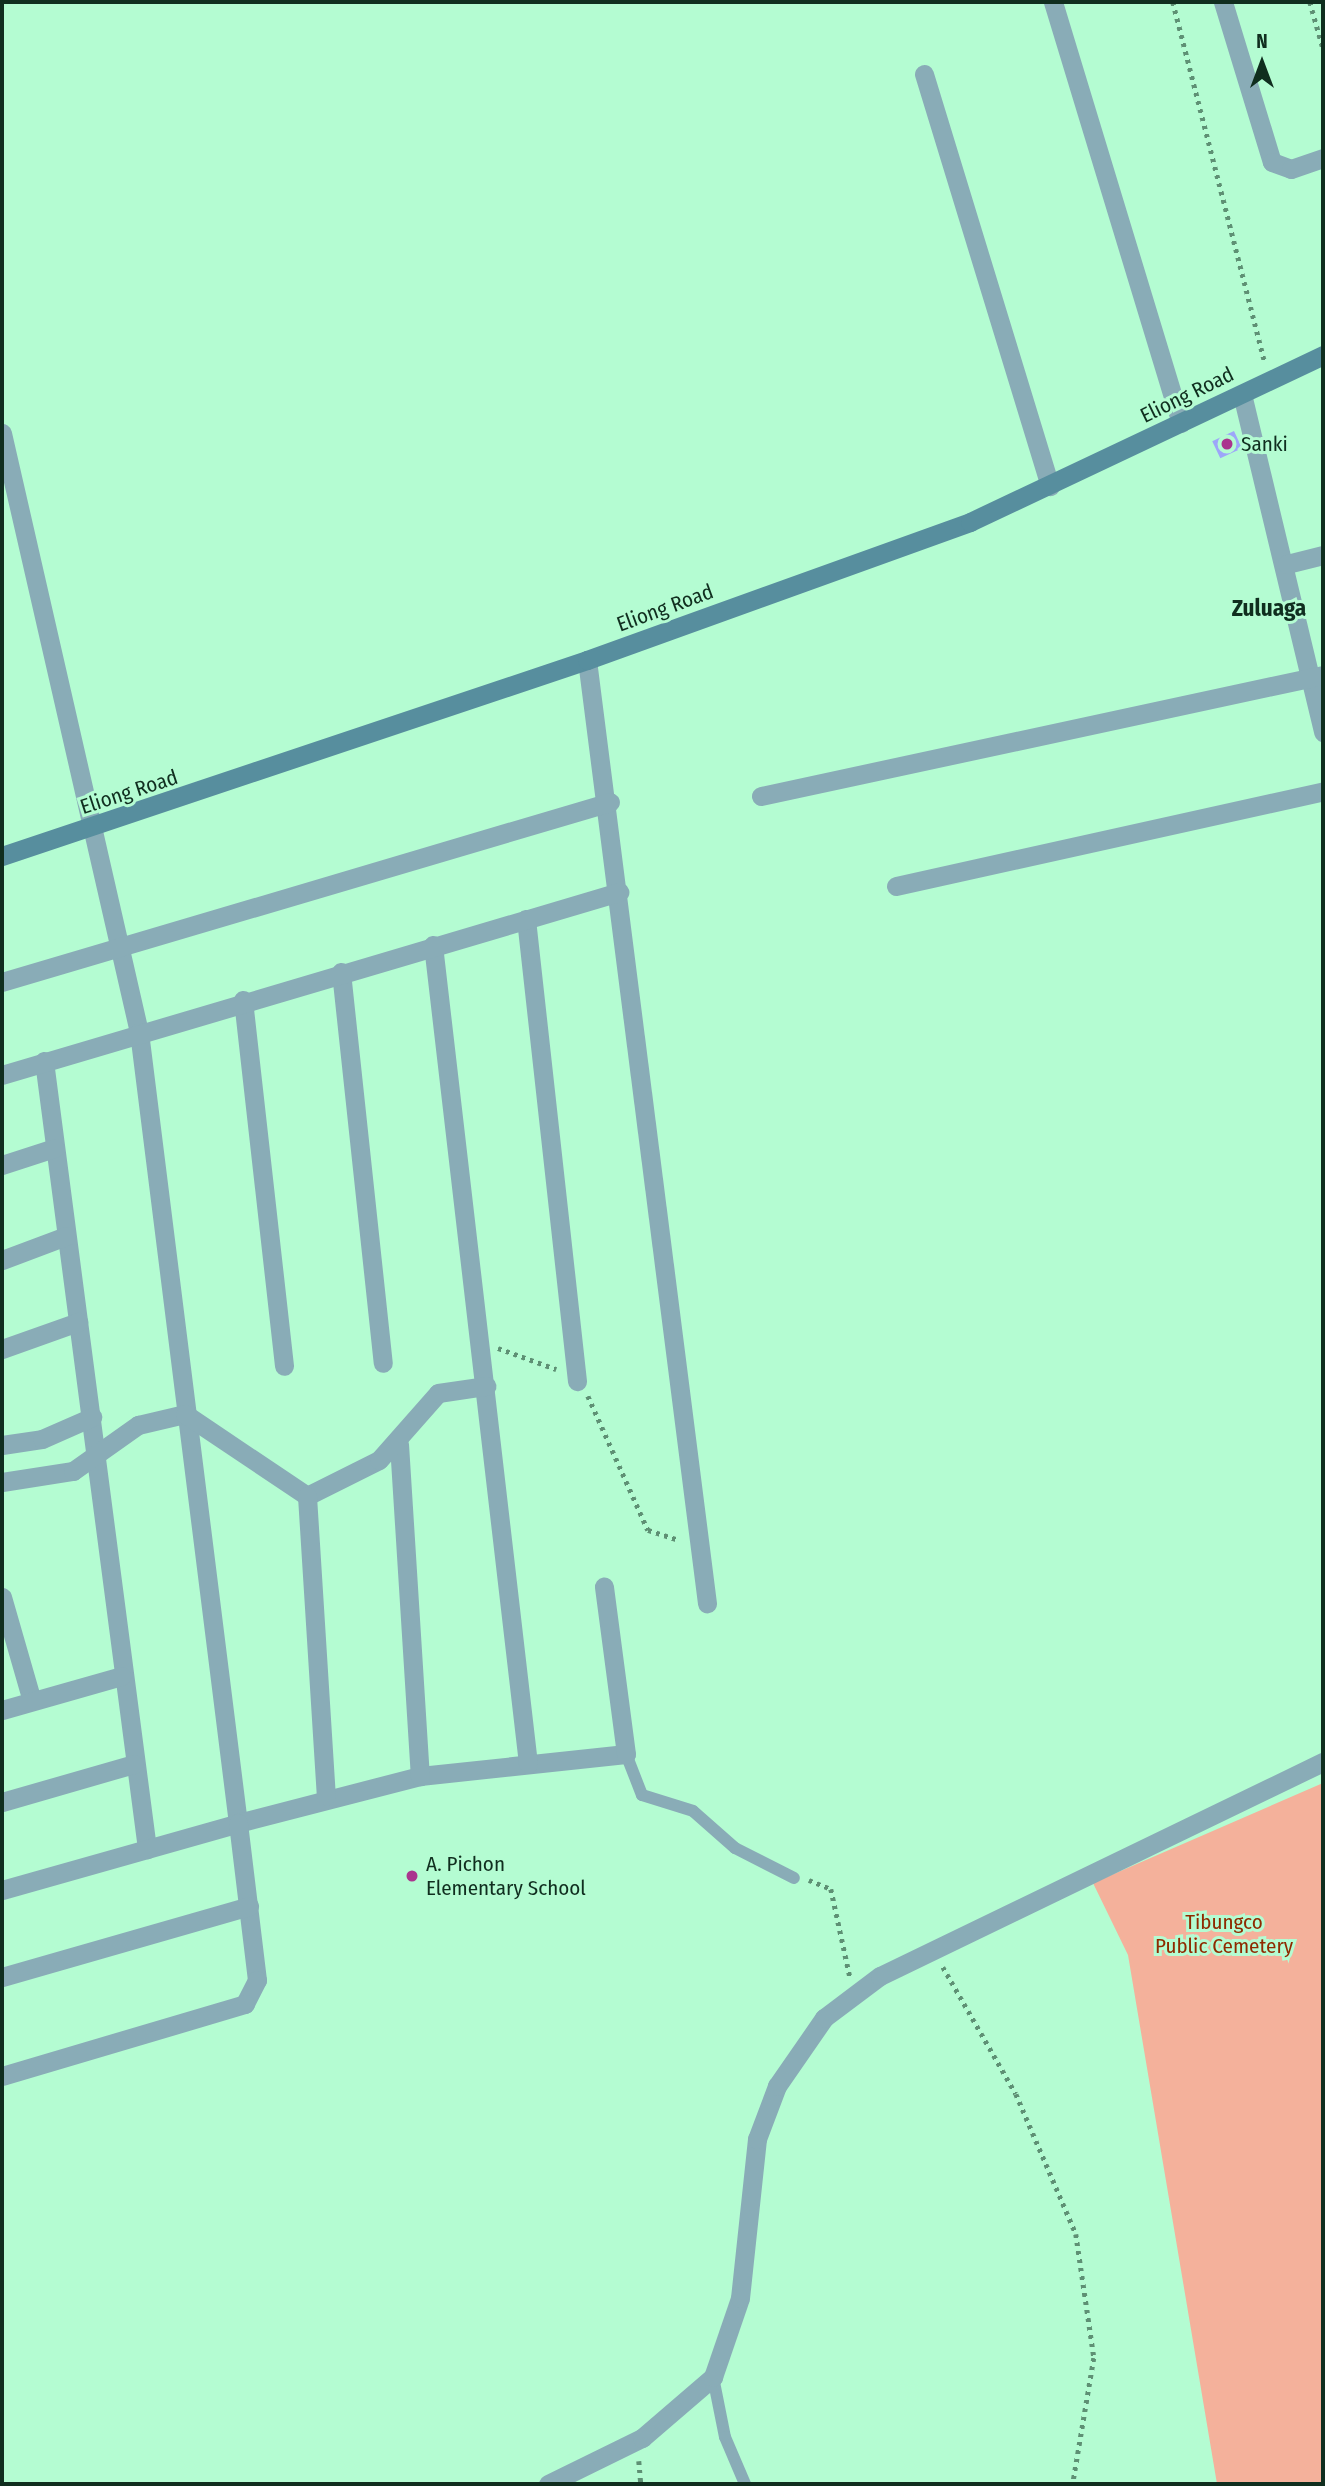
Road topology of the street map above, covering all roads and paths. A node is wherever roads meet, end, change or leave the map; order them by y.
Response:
1 (1053, 2) edge
2 (1173, 2) edge
3 (1223, 2) edge
4 (1310, 2) edge
5 (1323, 48) edge
6 (924, 74) dead end
7 (1323, 158) edge
8 (1323, 355) edge
9 (1269, 381) junction
10 (1242, 394) junction
11 (1181, 423) junction
12 (2, 433) edge
13 (1050, 486) junction
14 (1323, 555) edge
15 (1287, 564) junction
16 (587, 660) junction
17 (1317, 676) edge
18 (1323, 732) edge
19 (1323, 791) edge
20 (761, 796) dead end
21 (610, 802) junction
22 (92, 828) junction
23 (2, 856) edge
24 (896, 886) dead end
25 (619, 892) junction
26 (526, 919) junction
27 (120, 943) junction
28 (433, 945) junction
29 (341, 972) junction
30 (2, 982) edge
31 (243, 1000) junction
32 (139, 1032) junction
33 (44, 1061) junction
34 (2, 1074) edge
35 (54, 1148) junction
36 (2, 1165) edge
37 (66, 1236) junction
38 (2, 1260) edge
39 (78, 1322) junction
40 (480, 1344) junction
41 (2, 1349) edge
42 (383, 1363) dead end
43 (284, 1366) dead end
44 (576, 1381) junction
45 (486, 1386) junction
46 (185, 1414) junction
47 (92, 1417) junction
48 (399, 1444) junction
49 (2, 1445) edge
50 (96, 1459) junction
51 (2, 1482) edge
52 (307, 1496) junction
53 (699, 1537) junction
54 (604, 1586) dead end
55 (2, 1597) edge
56 (707, 1603) dead end
57 (121, 1676) junction
58 (32, 1701) junction
59 (2, 1710) edge
60 (626, 1754) junction
61 (1323, 1762) edge
62 (134, 1764) junction
63 (528, 1764) junction
64 (420, 1776) junction
65 (326, 1795) junction
66 (2, 1802) edge
67 (238, 1823) junction
68 (147, 1849) junction
69 (794, 1878) joint
70 (2, 1890) edge
71 (249, 1906) junction
72 (934, 1952) junction
73 (2, 1977) edge
74 (856, 1990) junction
75 (2, 2076) edge
76 (713, 2377) junction
77 (548, 2484) edge
78 (744, 2484) edge
79 (1073, 2484) edge

1 - 11 street
2 - 9 path
3 - 7 street
4 - 5 path
6 - 13 street
8 - 9 main road, Eliong Road
9 - 10 main road, Eliong Road
10 - 11 main road, Eliong Road
10 - 15 street
11 - 13 main road, Eliong Road
12 - 22 street
13 - 16 main road, Eliong Road
14 - 15 street
15 - 17 street
16 - 21 street
16 - 22 main road, Eliong Road
17 - 18 street
17 - 20 street
19 - 24 street
21 - 25 street
21 - 27 street
22 - 23 main road, Eliong Road
22 - 27 street
25 - 26 street
25 - 53 street
26 - 28 street
26 - 44 street
27 - 30 street
27 - 32 street
28 - 29 street
28 - 40 street
29 - 31 street
29 - 42 street
31 - 32 street
31 - 43 street
32 - 33 street
32 - 46 street
33 - 34 street
33 - 35 street
35 - 36 street
35 - 37 street
37 - 38 street
37 - 39 street
39 - 41 street
39 - 47 street
40 - 44 path
40 - 45 street
44 - 53 path
45 - 48 street
45 - 63 street
46 - 50 street
46 - 52 street
46 - 67 street
47 - 49 street
47 - 50 street
48 - 52 street
48 - 64 street
50 - 51 street
50 - 57 street
52 - 65 street
53 - 56 street
54 - 60 street
55 - 58 street
57 - 58 street
57 - 62 street
58 - 59 street
60 - 63 street
60 - 69 lane
61 - 72 street
62 - 66 street
62 - 68 street
63 - 64 street
64 - 65 street
65 - 67 street
67 - 68 street
67 - 71 street
68 - 70 street
69 - 74 path
71 - 73 street
71 - 75 street
72 - 74 street
72 - 79 path
74 - 76 street
76 - 77 street
76 - 78 lane

